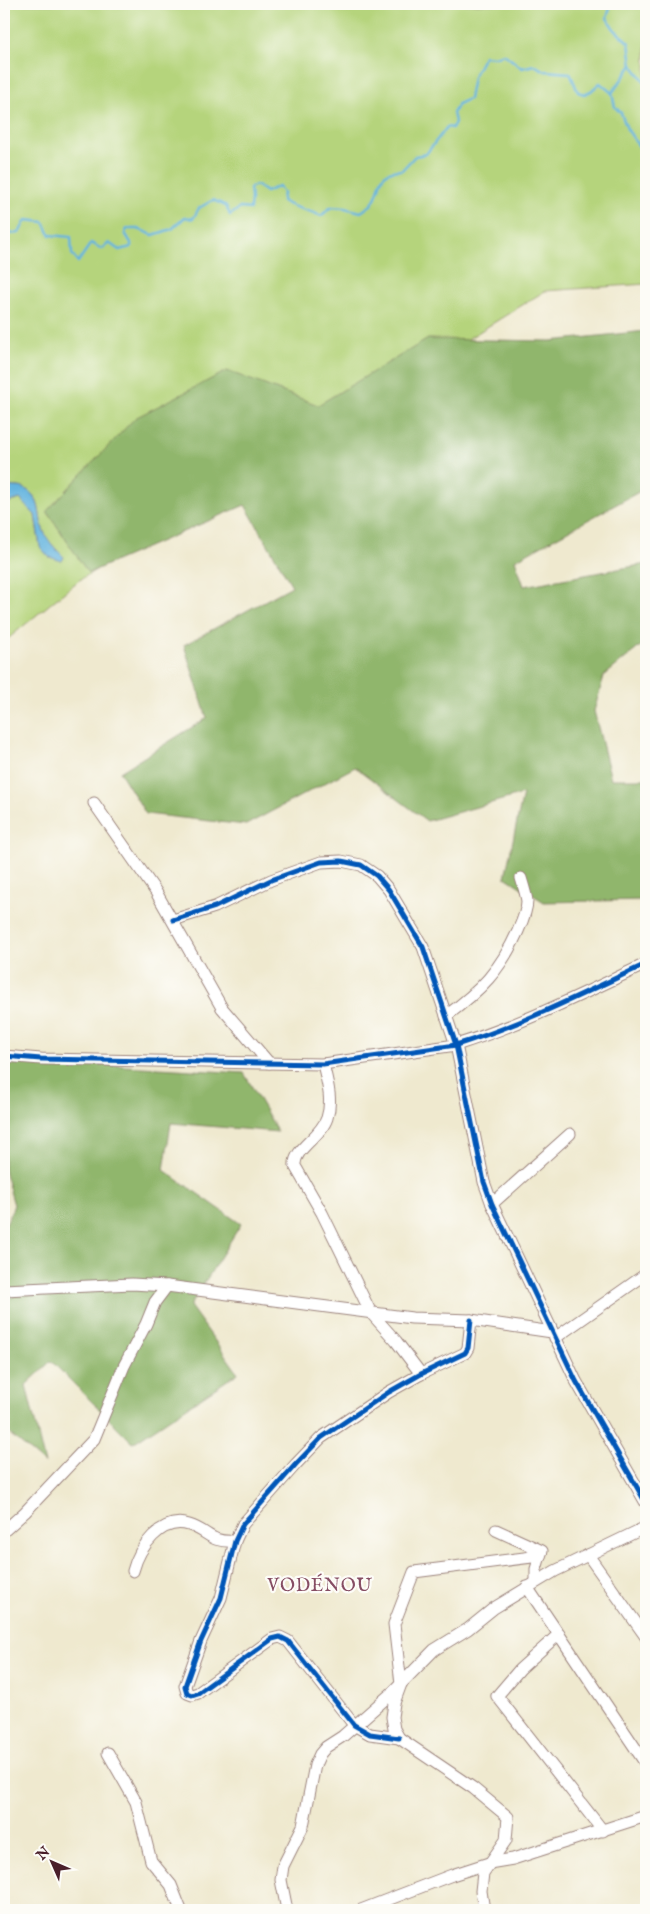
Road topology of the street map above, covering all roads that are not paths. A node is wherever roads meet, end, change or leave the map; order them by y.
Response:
1 (94, 803) dead end
2 (521, 878) dead end
3 (173, 920) junction
4 (646, 964) edge
5 (446, 1016) junction
6 (456, 1045) junction
7 (4, 1056) edge
8 (269, 1062) junction
9 (323, 1064) junction
10 (570, 1134) dead end
11 (492, 1204) junction
12 (646, 1274) edge
13 (167, 1286) junction
14 (4, 1290) edge
15 (371, 1313) junction
16 (470, 1320) junction
17 (553, 1335) junction
18 (421, 1374) junction
19 (646, 1503) edge
20 (646, 1527) edge
21 (496, 1530) dead end
22 (4, 1531) edge
23 (234, 1541) junction
24 (588, 1555) junction
25 (540, 1556) junction
26 (133, 1571) dead end
27 (532, 1584) junction
28 (559, 1634) junction
29 (646, 1638) edge
30 (401, 1684) junction
31 (354, 1725) junction
32 (399, 1738) junction
33 (108, 1752) dead end
34 (646, 1764) edge
35 (646, 1816) edge
36 (603, 1831) junction
37 (489, 1862) junction
38 (181, 1910) edge
39 (287, 1910) edge
40 (361, 1910) edge
41 (484, 1910) edge

1 - 3 street
2 - 5 street
3 - 5 street
3 - 8 street
4 - 6 street
5 - 6 street
6 - 9 street
6 - 11 street
7 - 8 street
8 - 9 street
9 - 15 street
10 - 11 street
11 - 17 street
12 - 17 street
13 - 14 street
13 - 15 street
13 - 22 street
15 - 16 street
15 - 18 street
16 - 17 street
16 - 18 street
17 - 19 street
18 - 23 street
20 - 24 street
21 - 25 street
23 - 26 street
23 - 31 street
24 - 27 street
24 - 29 street
25 - 27 street
25 - 30 street
27 - 28 street
27 - 30 street
28 - 34 street
28 - 36 street
30 - 31 street
30 - 32 street
31 - 32 street
31 - 39 street
32 - 37 street
33 - 38 street
35 - 36 street
36 - 37 street
37 - 40 street
37 - 41 street

